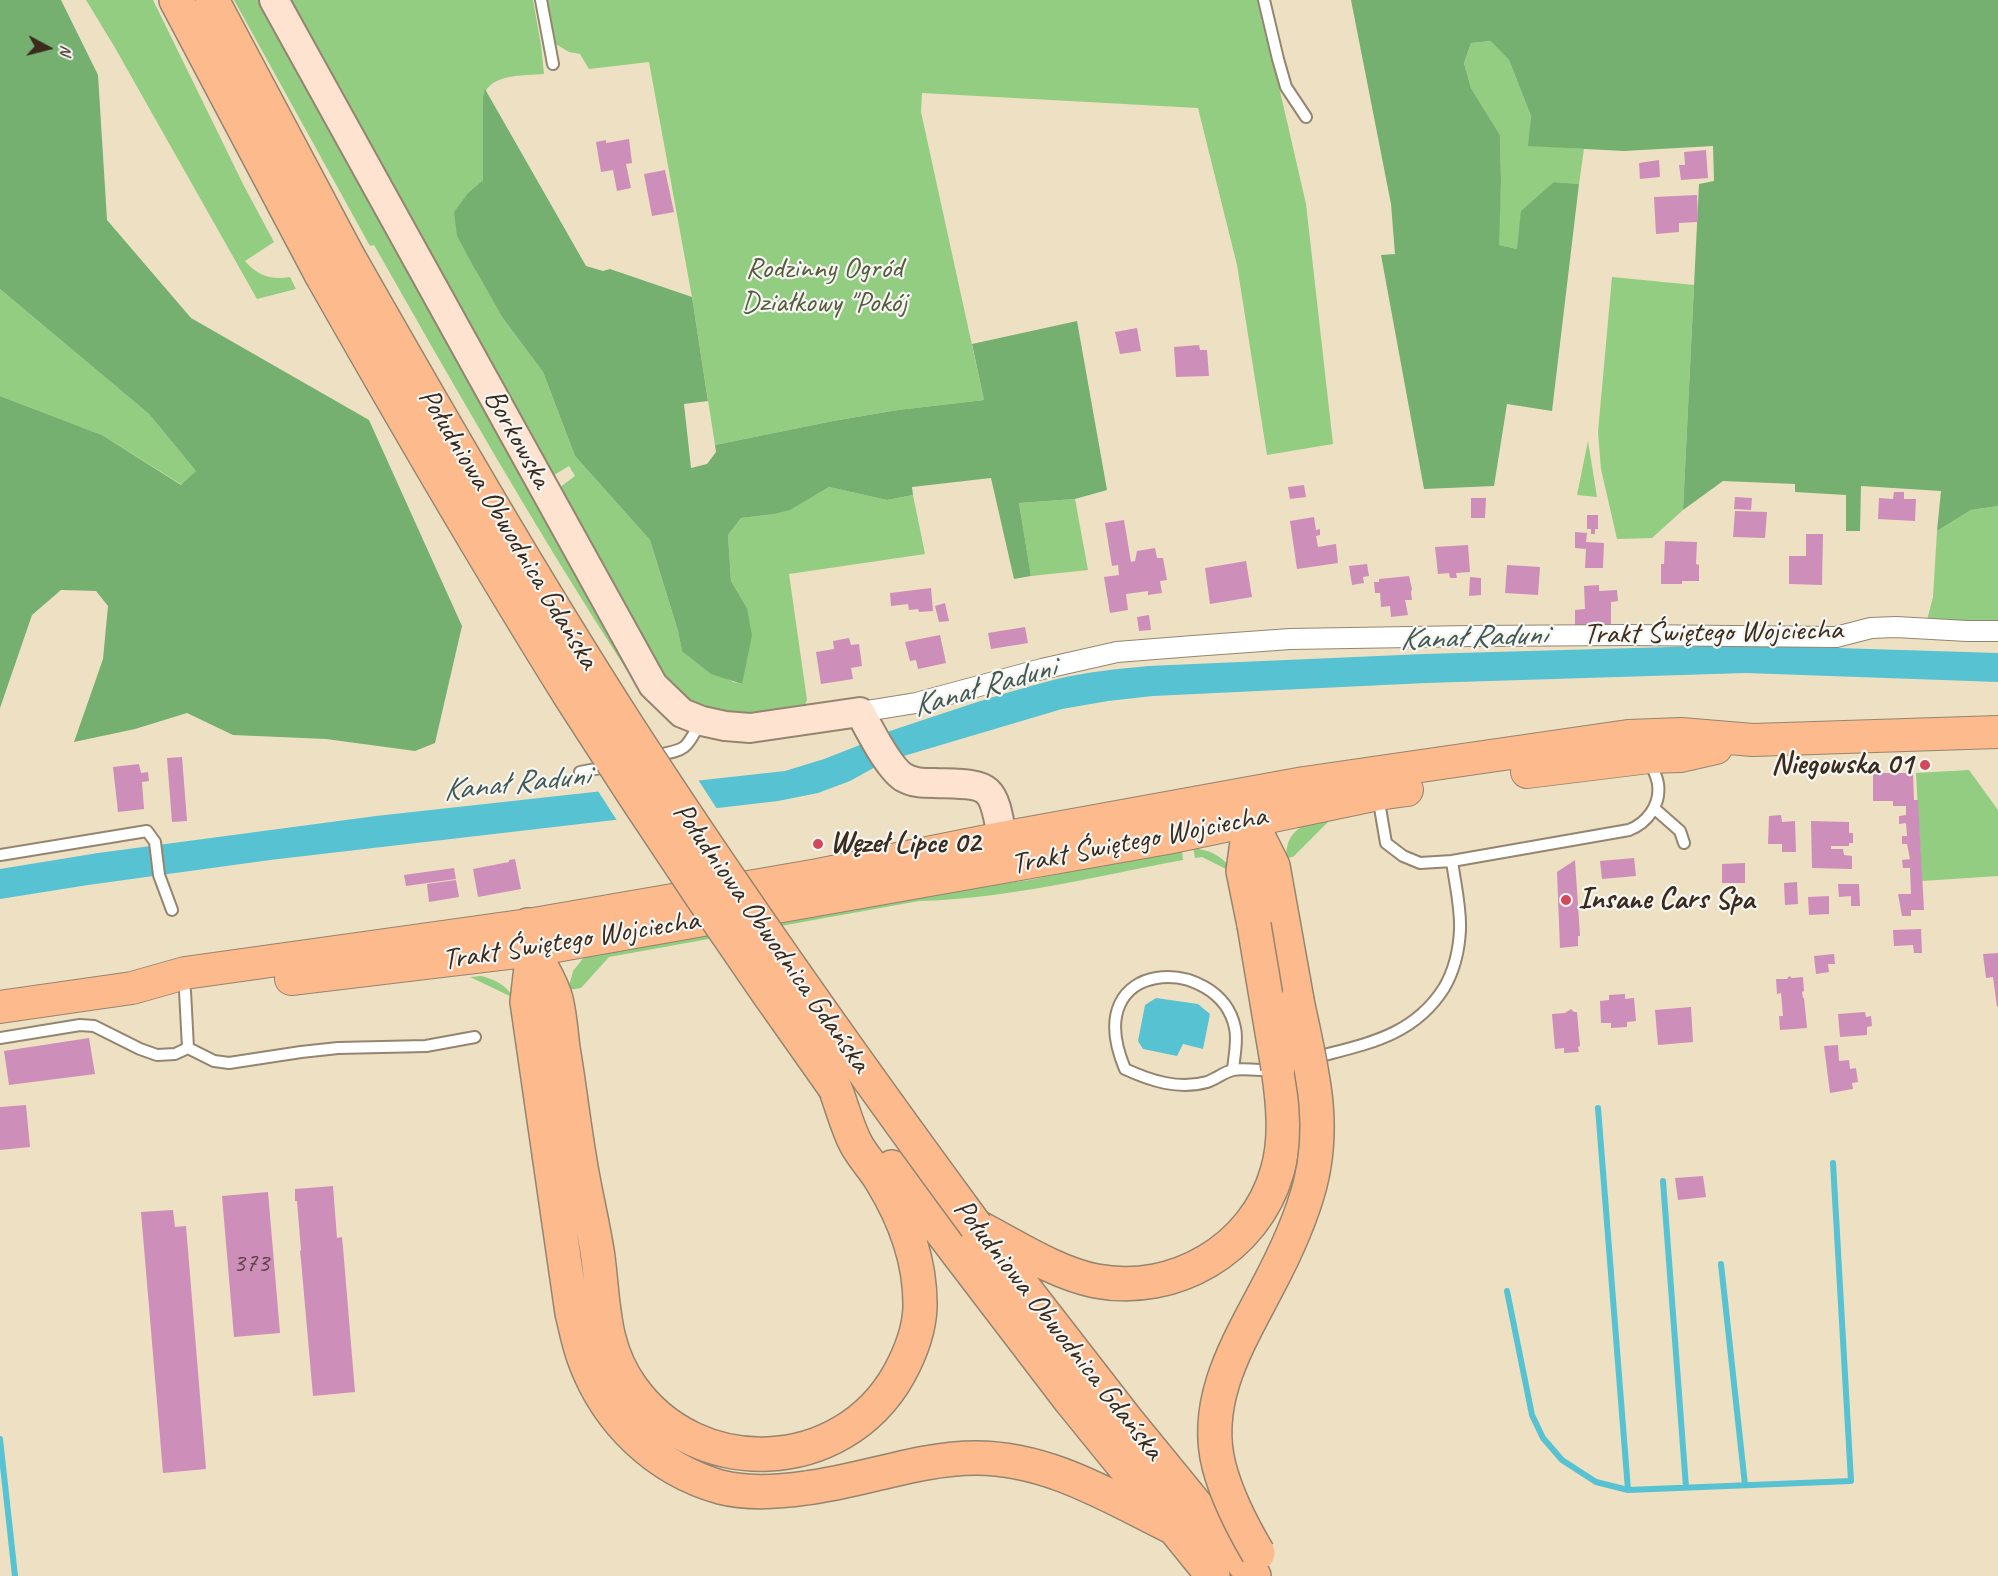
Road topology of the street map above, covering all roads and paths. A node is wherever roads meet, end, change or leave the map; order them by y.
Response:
1 (274, 0) edge
2 (541, 0) edge
3 (1264, 0) edge
4 (198, 8) edge
5 (553, 64) dead end
6 (234, 112) junction
7 (1306, 117) dead end
8 (335, 266) junction
9 (1998, 631) edge
10 (702, 721) junction
11 (864, 721) junction
12 (1998, 732) edge
13 (1753, 740) junction
14 (1649, 757) junction
15 (638, 760) dead end
16 (626, 762) dead end
17 (580, 772) dead end
18 (1378, 794) junction
19 (1248, 808) junction
20 (1655, 809) junction
21 (1002, 838) junction
22 (1684, 843) dead end
23 (0, 855) edge
24 (1452, 861) junction
25 (172, 910) dead end
26 (1269, 923) junction
27 (530, 938) junction
28 (132, 988) junction
29 (185, 991) junction
30 (0, 1007) edge
31 (475, 1037) dead end
32 (0, 1038) edge
33 (188, 1048) junction
34 (1298, 1062) dead end
35 (1286, 1065) dead end
36 (1233, 1070) junction
37 (835, 1088) junction
38 (561, 1136) junction
39 (976, 1226) junction
40 (1172, 1527) junction
41 (1213, 1576) edge
42 (1254, 1576) edge
43 (1274, 1576) edge

1 - 10 street, Borkowska
2 - 5 lane
3 - 7 lane
4 - 6 lane
4 - 6 highway
4 - 8 highway
6 - 8 highway
8 - 37 highway, Południowa Obwodnica Gdańska, bridge
8 - 39 highway, Południowa Obwodnica Gdańska, bridge
9 - 11 street, Trakt Świętego Wojciecha
10 - 11 street, Borkowska
10 - 15 lane
11 - 21 street, Trakt Świętego Wojciecha
12 - 13 main road, Trakt Świętego Wojciecha
13 - 14 main road, Trakt Świętego Wojciecha
13 - 19 main road, Trakt Świętego Wojciecha
14 - 18 main road, Trakt Świętego Wojciecha
14 - 20 lane
16 - 17 lane
18 - 19 main road, Trakt Świętego Wojciecha
18 - 24 lane
19 - 21 main road, Trakt Świętego Wojciecha
19 - 26 highway
19 - 27 main road, Trakt Świętego Wojciecha
20 - 22 lane
20 - 24 lane
21 - 27 main road, Trakt Świętego Wojciecha
23 - 25 lane
24 - 34 lane
26 - 39 highway, bridge
26 - 43 highway, bridge
27 - 28 main road, Trakt Świętego Wojciecha
27 - 29 main road, Trakt Świętego Wojciecha
27 - 38 highway
28 - 29 main road, Trakt Świętego Wojciecha
28 - 30 main road, Trakt Świętego Wojciecha
29 - 33 lane
31 - 33 lane
32 - 33 lane
35 - 36 lane
36 - 36 lane
37 - 38 highway
37 - 40 highway, Południowa Obwodnica Gdańska
38 - 40 highway
39 - 42 highway, Południowa Obwodnica Gdańska
40 - 41 highway, Południowa Obwodnica Gdańska

